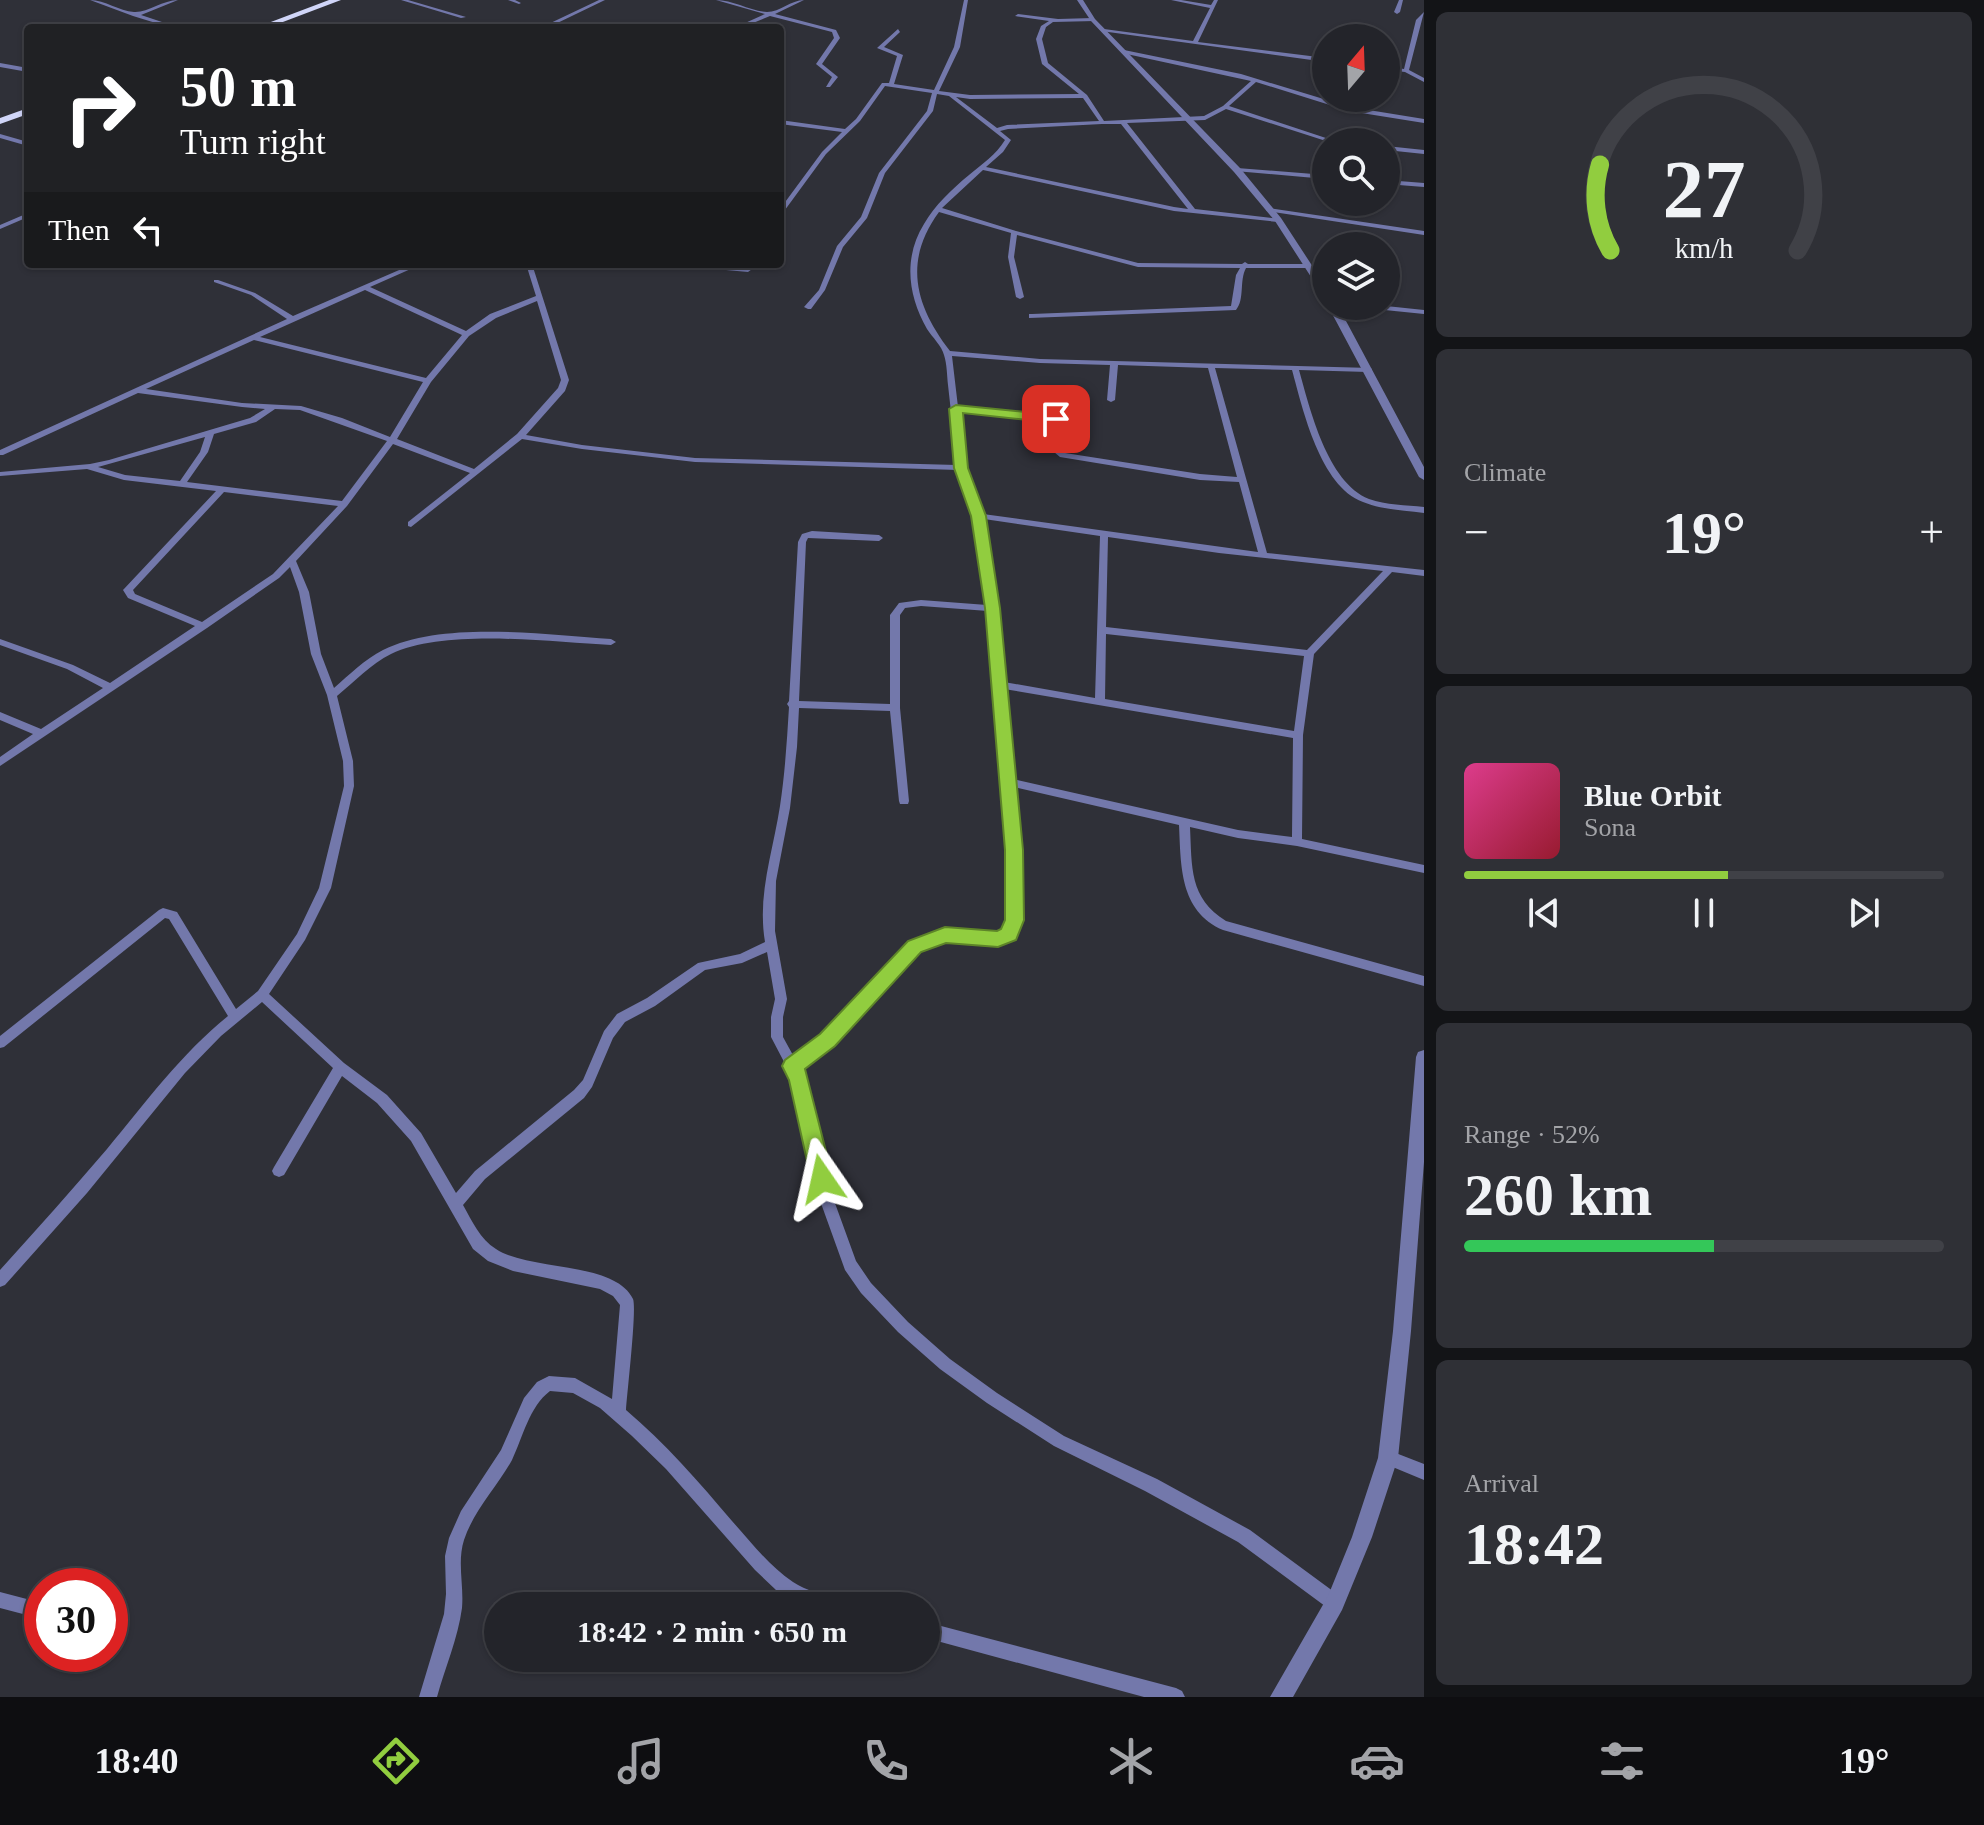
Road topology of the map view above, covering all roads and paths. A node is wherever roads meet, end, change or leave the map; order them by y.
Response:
1 (92, 0) edge
2 (176, 0) edge
3 (337, 0) edge
4 (403, 0) edge
5 (510, 0) edge
6 (603, 0) edge
7 (718, 0) edge
8 (802, 0) edge
9 (966, 0) edge
10 (1080, 0) edge
11 (1173, 0) edge
12 (1401, 0) edge
13 (519, 3) dead end
14 (1215, 3) edge
15 (1397, 12) dead end
16 (768, 14) junction
17 (1424, 14) edge
18 (134, 15) junction
19 (1018, 16) dead end
20 (463, 17) dead end
21 (1056, 20) junction
22 (1093, 20) junction
23 (164, 24) edge
24 (270, 24) edge
25 (552, 24) edge
26 (746, 24) edge
27 (898, 31) dead end
28 (1104, 31) junction
29 (1195, 42) junction
30 (1413, 45) junction
31 (1424, 46) edge
32 (1124, 52) junction
33 (1312, 58) edge
34 (0, 65) edge
35 (24, 69) edge
36 (1400, 70) edge
37 (1406, 71) junction
38 (1255, 80) junction
39 (1424, 80) edge
40 (891, 84) junction
41 (828, 86) dead end
42 (936, 93) junction
43 (952, 96) junction
44 (1085, 96) junction
45 (1225, 107) junction
46 (24, 112) edge
47 (1191, 120) junction
48 (0, 121) edge
49 (1424, 121) edge
50 (988, 122) junction
51 (784, 123) edge
52 (1103, 123) junction
53 (1124, 123) junction
54 (1007, 127) junction
55 (998, 130) junction
56 (845, 131) junction
57 (1312, 135) edge
58 (0, 136) edge
59 (24, 143) edge
60 (1400, 149) edge
61 (1424, 152) edge
62 (983, 168) junction
63 (1237, 170) junction
64 (1312, 176) edge
65 (1400, 183) edge
66 (1424, 185) edge
67 (784, 208) edge
68 (937, 209) junction
69 (1269, 210) junction
70 (1194, 212) junction
71 (24, 217) edge
72 (1278, 220) junction
73 (0, 227) edge
74 (1014, 232) junction
75 (1424, 233) edge
76 (1245, 264) junction
77 (1307, 266) junction
78 (409, 268) edge
79 (530, 268) edge
80 (726, 268) edge
81 (751, 268) edge
82 (1312, 273) edge
83 (216, 281) dead end
84 (364, 287) junction
85 (1020, 297) dead end
86 (538, 298) junction
87 (808, 307) dead end
88 (1400, 310) edge
89 (1424, 312) edge
90 (1032, 316) dead end
91 (292, 319) junction
92 (1341, 320) edge
93 (466, 334) junction
94 (256, 338) junction
95 (948, 353) junction
96 (1114, 364) junction
97 (1211, 366) junction
98 (1295, 368) junction
99 (1368, 370) junction
100 (428, 381) junction
101 (140, 391) junction
102 (1111, 400) dead end
103 (273, 407) junction
104 (956, 409) junction
105 (211, 431) junction
106 (520, 436) junction
107 (392, 440) junction
108 (0, 453) edge
109 (90, 466) junction
110 (961, 468) junction
111 (473, 471) junction
112 (0, 474) edge
113 (1424, 477) edge
114 (1241, 480) junction
115 (182, 484) junction
116 (222, 489) junction
117 (344, 504) junction
118 (1424, 510) edge
119 (979, 516) junction
120 (411, 524) dead end
121 (1104, 535) junction
122 (879, 538) dead end
123 (1263, 555) junction
124 (292, 562) junction
125 (1389, 570) junction
126 (1424, 573) edge
127 (992, 608) junction
128 (204, 626) junction
129 (1101, 630) junction
130 (0, 642) edge
131 (611, 642) dead end
132 (1309, 653) junction
133 (999, 685) junction
134 (111, 688) junction
135 (332, 695) junction
136 (1100, 702) junction
137 (792, 704) junction
138 (895, 708) junction
139 (0, 716) edge
140 (42, 734) junction
141 (1298, 735) junction
142 (0, 762) edge
143 (1008, 782) junction
144 (904, 801) dead end
145 (1184, 821) junction
146 (1297, 842) junction
147 (1424, 869) edge
148 (771, 950) junction
149 (1424, 981) edge
150 (262, 995) junction
151 (234, 1016) junction
152 (0, 1043) edge
153 (1424, 1057) edge
154 (792, 1066) junction
155 (340, 1067) junction
156 (279, 1171) dead end
157 (456, 1203) junction
158 (0, 1280) edge
159 (618, 1415) junction
160 (1388, 1458) junction
161 (1424, 1472) edge
162 (799, 1592) edge
163 (0, 1600) edge
164 (1335, 1603) junction
165 (24, 1606) edge
166 (940, 1634) edge
167 (428, 1697) edge
168 (1176, 1697) edge
169 (1281, 1697) edge

1 - 18 street
2 - 18 street
3 - 24 highway
4 - 20 street
5 - 13 street
6 - 25 street
7 - 16 street
8 - 16 street
9 - 42 street
10 - 22 street
11 - 14 street
12 - 15 street
14 - 29 street
16 - 26 street
16 - 41 street
17 - 30 street
18 - 23 street
19 - 21 street
21 - 22 street
21 - 44 street
22 - 28 street
27 - 40 street
28 - 29 street
28 - 32 street
29 - 33 street
30 - 31 street
30 - 37 street
32 - 38 street
32 - 47 street
34 - 35 street
36 - 37 street
37 - 39 street
38 - 45 street
38 - 49 street
40 - 42 street
40 - 56 street
42 - 43 street
42 - 87 street
43 - 44 street
43 - 50 street
44 - 52 street
45 - 47 street
45 - 57 street
46 - 48 highway
47 - 53 street
47 - 63 street
50 - 54 street
50 - 55 street
51 - 56 street
52 - 53 street
52 - 54 street
53 - 70 street
54 - 55 street
55 - 62 street
56 - 67 street
58 - 59 street
60 - 61 street
62 - 68 street
62 - 70 street
63 - 64 street
63 - 69 street
65 - 66 street
68 - 74 street
68 - 95 street
69 - 72 street
69 - 75 street
70 - 72 street
71 - 73 street
72 - 77 street
74 - 76 street
74 - 85 street
76 - 77 street
76 - 90 street
77 - 82 street
78 - 84 street
79 - 86 street
80 - 81 street
83 - 91 street
84 - 91 street
84 - 93 street
86 - 93 street
86 - 106 street
88 - 89 street
91 - 94 street
92 - 99 street
93 - 100 street
94 - 100 street
94 - 101 street
95 - 96 street
95 - 104 street
96 - 97 street
96 - 102 street
97 - 98 street
97 - 114 street
98 - 99 street
98 - 118 street
99 - 113 street
100 - 107 street
101 - 103 street
101 - 108 street
103 - 105 street
103 - 107 street
104 - 110 street
104 - 114 street
105 - 109 street
105 - 115 street
106 - 110 street
106 - 111 street
107 - 111 street
107 - 117 street
109 - 112 street
109 - 115 street
110 - 119 street
111 - 120 street
114 - 123 street
115 - 116 street
116 - 117 street
116 - 128 street
117 - 124 street
119 - 121 street
119 - 127 street
121 - 123 street
121 - 129 street
122 - 137 street
123 - 125 street
124 - 128 street
124 - 135 street
125 - 126 street
125 - 132 street
127 - 133 street
127 - 138 street
128 - 134 street
129 - 132 street
129 - 136 street
130 - 134 street
131 - 135 street
132 - 141 street
133 - 136 street
133 - 143 street
134 - 140 street
135 - 150 street
136 - 141 street
137 - 138 street
137 - 148 street
138 - 144 street
139 - 140 street
140 - 142 street
141 - 146 street
143 - 145 street
143 - 154 street
145 - 146 street
145 - 149 street
146 - 147 street
148 - 154 street
148 - 157 street
150 - 151 street
150 - 155 street
151 - 152 street
151 - 158 street
153 - 160 street
154 - 164 street
155 - 156 street
155 - 157 street
157 - 159 street
159 - 162 street
159 - 167 street
160 - 161 street
160 - 164 street
163 - 165 street
164 - 169 street
166 - 168 street

